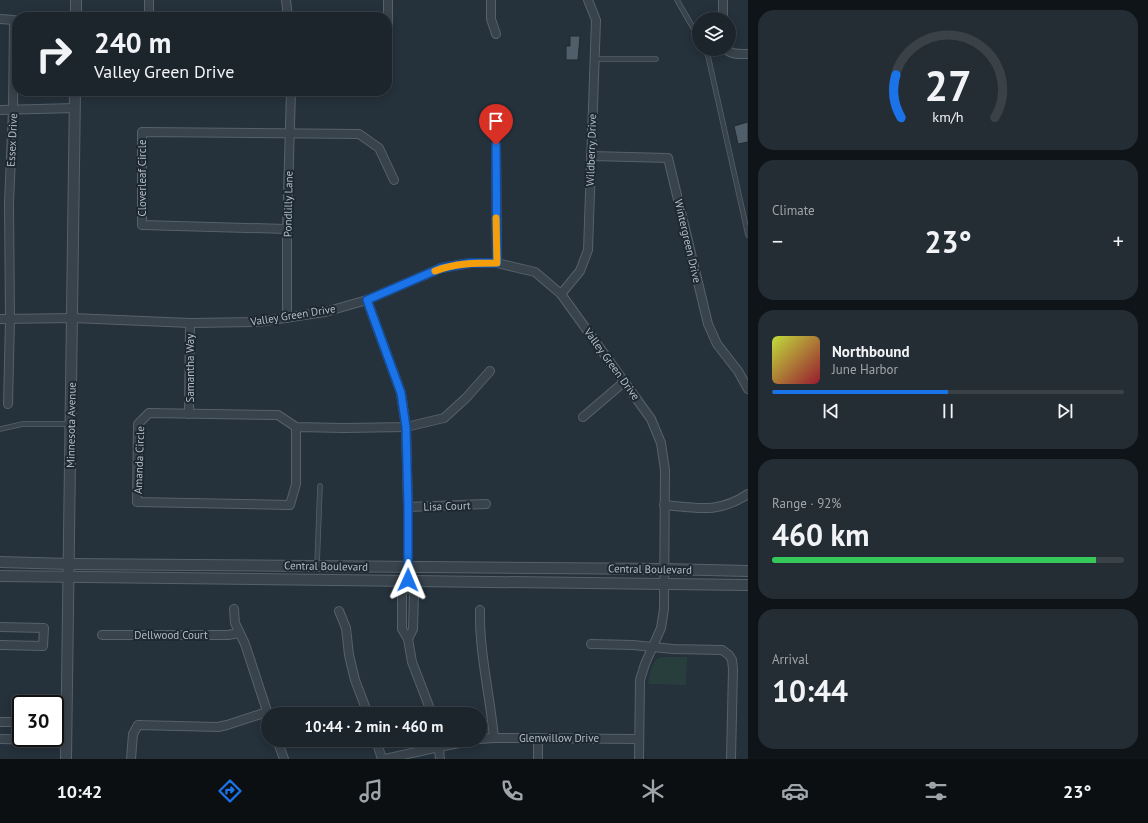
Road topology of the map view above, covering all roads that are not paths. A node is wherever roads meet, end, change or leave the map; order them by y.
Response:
1 (76, 0) edge
2 (149, 0) edge
3 (286, 0) edge
4 (388, 0) edge
5 (491, 0) edge
6 (588, 0) edge
7 (677, 0) edge
8 (723, 0) edge
9 (76, 12) edge
10 (149, 12) edge
11 (287, 12) edge
12 (388, 12) edge
13 (722, 12) edge
14 (0, 19) edge
15 (12, 20) edge
16 (692, 26) edge
17 (496, 34) dead end
18 (736, 53) edge
19 (748, 54) edge
20 (708, 56) edge
21 (594, 59) junction
22 (656, 60) dead end
23 (13, 96) edge
24 (75, 96) edge
25 (291, 96) edge
26 (75, 108) junction
27 (0, 110) edge
28 (13, 110) junction
29 (290, 135) junction
30 (496, 145) dead end
31 (590, 156) junction
32 (394, 180) dead end
33 (4, 203) edge
34 (287, 229) junction
35 (748, 235) edge
36 (497, 263) junction
37 (561, 294) junction
38 (367, 300) junction
39 (73, 318) junction
40 (287, 318) junction
41 (0, 319) edge
42 (10, 319) junction
43 (190, 323) junction
44 (490, 371) dead end
45 (624, 382) junction
46 (748, 389) edge
47 (8, 404) dead end
48 (189, 414) junction
49 (583, 417) dead end
50 (72, 424) junction
51 (296, 426) junction
52 (406, 427) junction
53 (0, 429) edge
54 (320, 486) dead end
55 (748, 494) edge
56 (486, 504) dead end
57 (664, 505) junction
58 (408, 507) junction
59 (0, 562) edge
60 (69, 564) junction
61 (317, 566) junction
62 (408, 567) junction
63 (665, 569) junction
64 (748, 572) edge
65 (0, 576) edge
66 (69, 578) junction
67 (408, 580) junction
68 (664, 584) junction
69 (748, 586) edge
70 (234, 609) dead end
71 (339, 610) dead end
72 (480, 610) dead end
73 (0, 627) edge
74 (239, 633) junction
75 (102, 635) dead end
76 (591, 644) dead end
77 (0, 645) edge
78 (652, 647) junction
79 (266, 707) edge
80 (365, 707) edge
81 (429, 707) edge
82 (261, 715) edge
83 (0, 722) edge
84 (12, 722) edge
85 (487, 738) edge
86 (494, 738) junction
87 (538, 738) junction
88 (0, 739) edge
89 (12, 739) edge
90 (639, 739) junction
91 (280, 747) edge
92 (379, 747) edge
93 (424, 747) edge
94 (438, 747) edge
95 (66, 759) edge
96 (131, 759) edge
97 (284, 759) edge
98 (383, 759) edge
99 (440, 759) edge
100 (538, 759) edge
101 (638, 759) edge
102 (731, 759) edge

1 - 9 street
2 - 10 street
3 - 11 street
4 - 12 street
5 - 17 street
6 - 21 street, Wildberry Drive
7 - 16 lane
8 - 13 street
14 - 15 street, Essex Drive
18 - 19 street
20 - 35 lane
21 - 22 lane
21 - 31 street, Wildberry Drive
23 - 28 street, Essex Drive
24 - 26 street, Minnesota Avenue
25 - 29 street, Pondlilly Lane
26 - 28 street
26 - 39 street, Minnesota Avenue
27 - 28 street
28 - 33 street, Essex Drive
29 - 32 street
29 - 34 street, Pondlilly Lane
29 - 34 street, Cloverleaf Circle
30 - 36 street
31 - 37 street, Wildberry Drive
31 - 46 street, Wintergreen Drive
33 - 42 street, Essex Drive
34 - 40 street, Pondlilly Lane
36 - 37 street, Valley Green Drive
36 - 38 street, Valley Green Drive
37 - 45 street, Valley Green Drive
38 - 40 street, Valley Green Drive
38 - 52 street
39 - 42 street, Valley Green Drive
39 - 43 street, Valley Green Drive
39 - 50 street, Minnesota Avenue
40 - 43 street, Valley Green Drive
41 - 42 street, Valley Green Drive
42 - 47 street, Essex Drive
43 - 48 street, Samantha Way
44 - 52 street, Amanda Circle
45 - 49 street
45 - 57 street, Valley Green Drive
48 - 51 street, Amanda Circle
48 - 51 street, Amanda Circle
50 - 53 lane
50 - 60 street, Minnesota Avenue
51 - 52 street, Amanda Circle
52 - 58 street
54 - 61 lane
55 - 57 street
56 - 58 street, Lisa Court
57 - 63 street, Valley Green Drive
58 - 62 street
59 - 60 street, Central Boulevard
60 - 61 street, Central Boulevard
60 - 66 street, Minnesota Avenue
61 - 62 street, Central Boulevard
62 - 63 street, Central Boulevard
62 - 67 street
63 - 64 street, Central Boulevard
63 - 68 street, Valley Green Drive
65 - 66 street, Central Boulevard
66 - 67 street, Central Boulevard
66 - 95 street, Minnesota Avenue
67 - 68 street, Central Boulevard
67 - 81 street
68 - 69 street, Central Boulevard
68 - 78 street, Valley Green Drive
70 - 74 street
71 - 80 street
72 - 86 street
73 - 77 street
74 - 75 street, Dellwood Court
74 - 79 street
76 - 78 street
78 - 90 street, Valley Green Drive
78 - 102 street
82 - 96 street
83 - 84 street
85 - 86 street, Glenwillow Drive
86 - 87 street, Glenwillow Drive
87 - 90 street, Glenwillow Drive
87 - 100 street
88 - 89 street
90 - 101 street, Valley Green Drive
91 - 97 street
92 - 98 street
93 - 98 street
94 - 99 street

